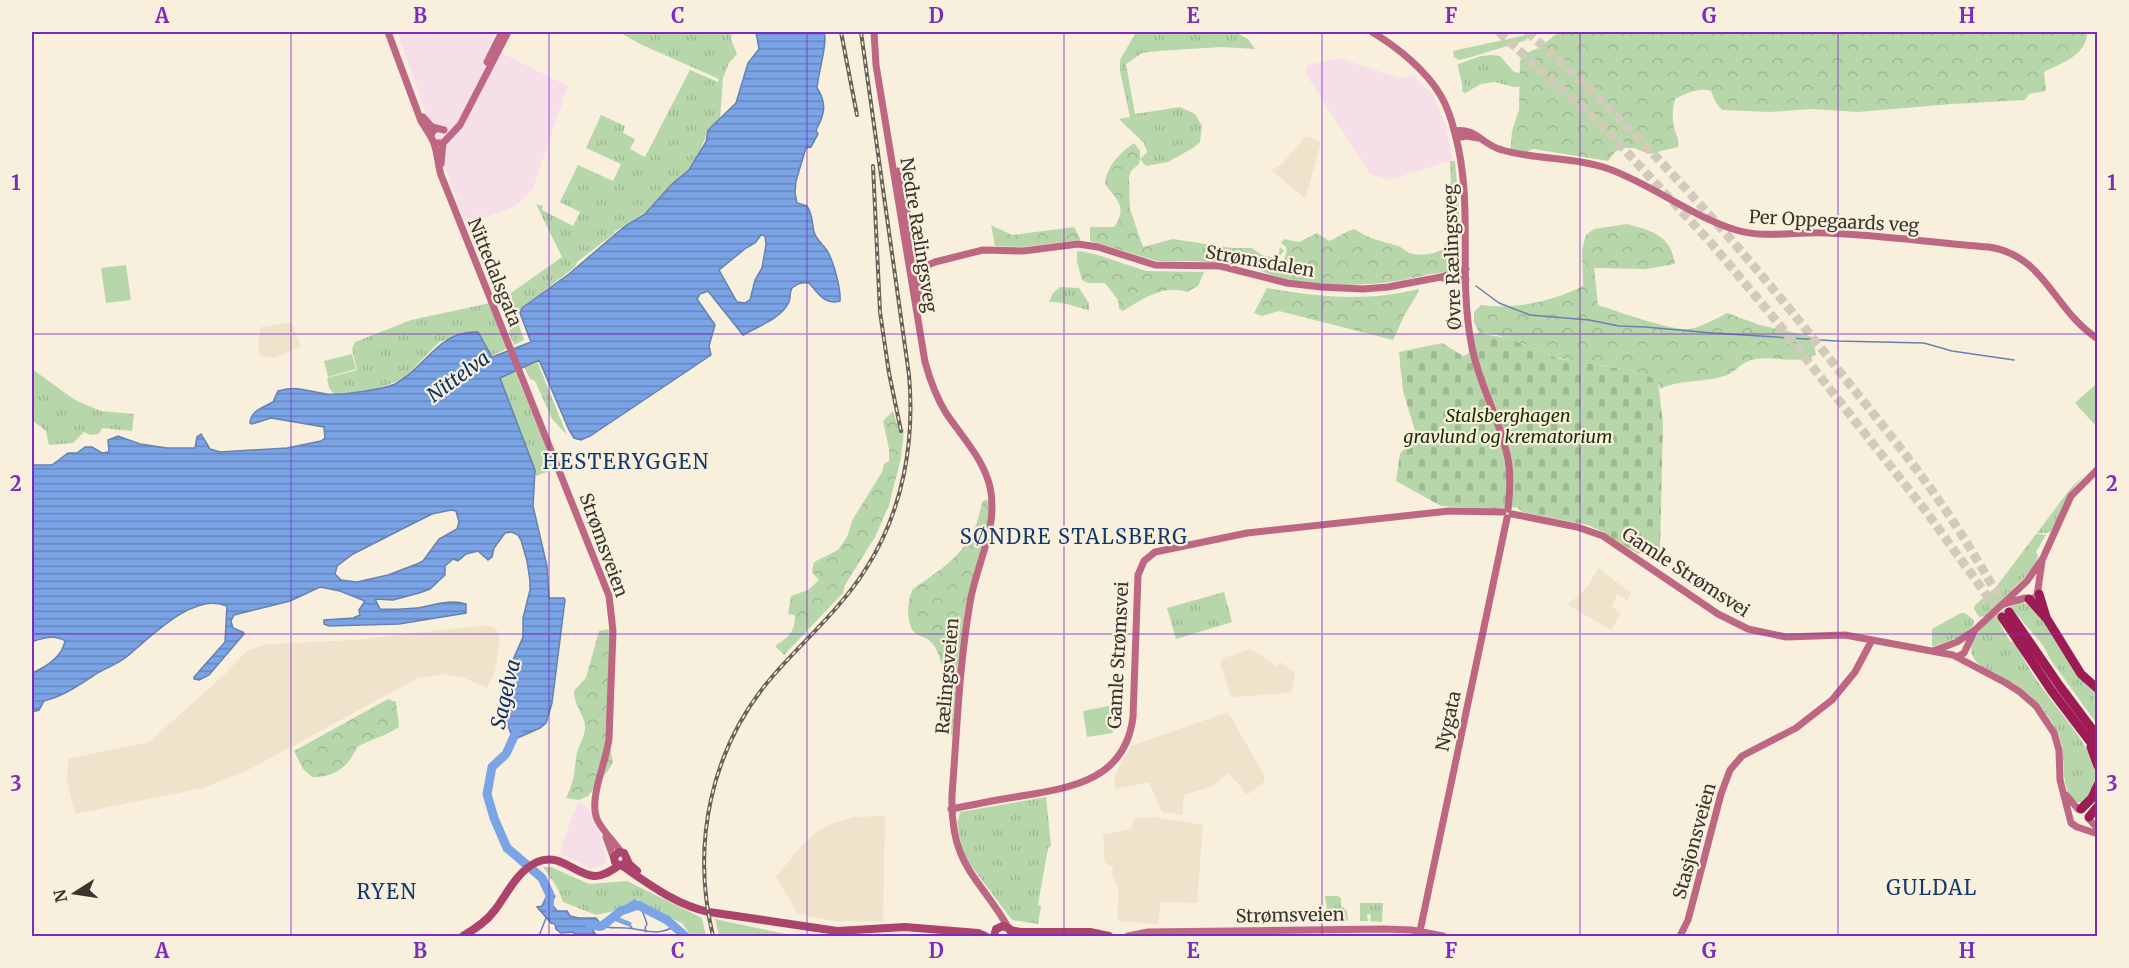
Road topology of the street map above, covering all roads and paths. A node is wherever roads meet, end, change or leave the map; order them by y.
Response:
1 (388, 32) edge
2 (502, 32) edge
3 (508, 32) edge
4 (875, 32) edge
5 (1372, 32) edge
6 (475, 92) junction
7 (418, 109) junction
8 (464, 114) junction
9 (440, 129) junction
10 (1455, 135) junction
11 (433, 140) junction
12 (445, 141) junction
13 (440, 172) junction
14 (914, 266) junction
15 (1466, 269) junction
16 (1441, 278) junction
17 (1466, 280) junction
18 (2097, 339) edge
19 (523, 382) joint
20 (968, 444) joint
21 (2097, 469) edge
22 (1508, 513) junction
23 (2043, 558) junction
24 (2027, 581) junction
25 (2021, 588) junction
26 (2039, 590) junction
27 (2027, 599) junction
28 (2005, 611) junction
29 (2047, 619) junction
30 (1975, 630) junction
31 (1872, 640) junction
32 (1955, 643) junction
33 (1965, 650) junction
34 (1934, 651) junction
35 (1955, 656) junction
36 (1976, 668) junction
37 (2097, 689) edge
38 (2072, 704) junction
39 (2097, 728) edge
40 (2097, 736) edge
41 (2087, 739) junction
42 (2097, 752) edge
43 (2097, 766) edge
44 (2097, 785) edge
45 (2064, 792) junction
46 (2097, 806) edge
47 (951, 809) junction
48 (2080, 809) junction
49 (2070, 818) junction
50 (2089, 818) junction
51 (2082, 828) junction
52 (604, 831) junction
53 (2097, 831) edge
54 (621, 852) joint
55 (619, 862) junction
56 (995, 909) junction
57 (1010, 931) edge
58 (996, 932) edge
59 (1420, 932) junction
60 (981, 935) edge
61 (1136, 935) edge
62 (463, 936) edge
63 (1109, 936) edge
64 (1128, 936) edge
65 (1443, 936) edge
66 (1680, 936) edge

1 - 7 main road, Nittedalsgata
2 - 6 main road
3 - 6 main road
4 - 14 main road, Nedre Rælingsveg
5 - 10 main road, Øvre Rælingsveg
6 - 8 main road
7 - 9 main road, Nittedalsgata
7 - 11 main road, Nittedalsgata
8 - 9 main road
8 - 12 main road
9 - 11 main road
9 - 12 main road
10 - 15 main road, Øvre Rælingsveg
10 - 18 main road, Per Oppegaards veg
11 - 12 main road
11 - 13 main road, Nittedalsgata
12 - 13 main road, Nittedalsgata
13 - 19 main road, Nittedalsgata
14 - 16 main road, Strømsdalen
14 - 20 main road, Nedre Rælingsveg
15 - 16 main road, Strømsdalen
15 - 17 main road, Øvre Rælingsveg
16 - 17 main road, Strømsdalen
17 - 22 main road, Øvre Rælingsveg
19 - 52 main road, Strømsveien
20 - 47 main road, Rælingsveien
21 - 23 main road
22 - 31 main road, Gamle Strømsvei
22 - 47 main road, Gamle Strømsvei
22 - 59 main road, Nygata
23 - 24 main road
23 - 26 main road
24 - 25 main road
24 - 26 main road
25 - 27 main road
25 - 28 main road
26 - 27 main road
26 - 29 highway
27 - 28 main road
27 - 29 highway
28 - 30 main road
28 - 38 highway
28 - 41 highway
29 - 37 highway
30 - 32 main road
30 - 33 main road
31 - 34 main road, Gamle Strømsvei
31 - 66 main road, Stasjonsveien
32 - 33 main road
32 - 34 main road
32 - 35 main road
33 - 35 main road
33 - 36 main road
34 - 35 main road, Gamle Strømsvei
35 - 36 main road, Gamle Strømsvei
36 - 45 main road, Gamle Strømsvei
38 - 39 highway
38 - 40 highway
41 - 42 highway
41 - 43 highway
44 - 48 highway
45 - 48 main road
45 - 49 main road, Gamle Strømsvei
46 - 50 highway
47 - 56 main road, Rælingsveien
48 - 49 main road
48 - 50 main road
49 - 51 main road
50 - 51 main road
50 - 53 main road
51 - 53 main road
52 - 54 main road, Strømsveien
52 - 55 main road, Strømsveien
54 - 55 main road
55 - 60 main road
55 - 62 main road
56 - 57 main road, Rælingsveien
56 - 58 main road, Rælingsveien
57 - 58 main road
57 - 63 main road
58 - 60 main road
59 - 61 main road, Strømsveien
59 - 65 main road, Strømsveien
61 - 64 main road, Strømsveien

